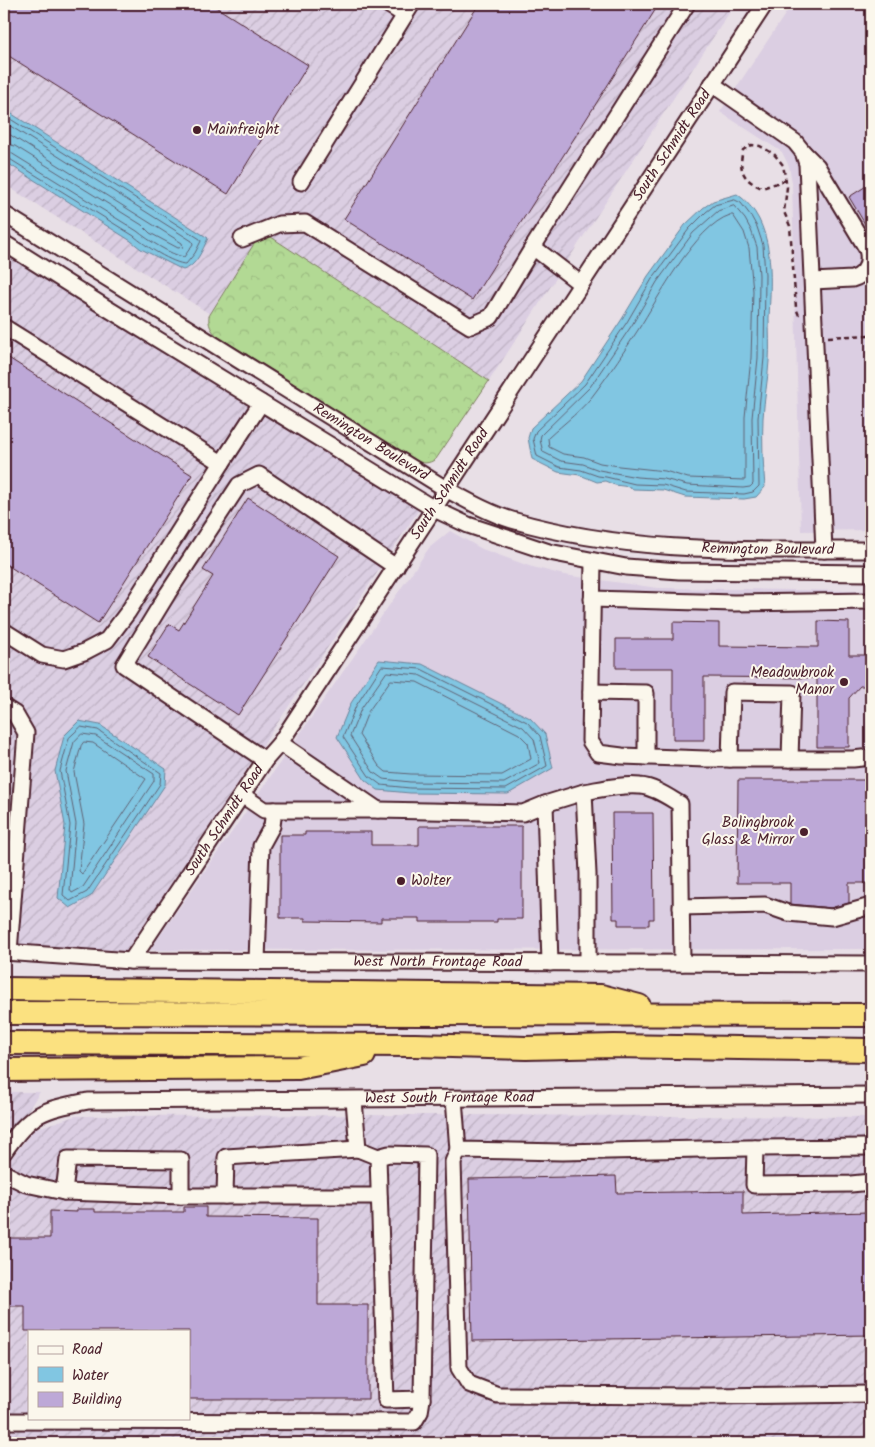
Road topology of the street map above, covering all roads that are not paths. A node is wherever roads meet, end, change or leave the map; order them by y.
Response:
1 (387, 4) edge
2 (687, 4) edge
3 (765, 4) edge
4 (408, 9) edge
5 (712, 84) junction
6 (803, 152) junction
7 (301, 182) dead end
8 (843, 209) junction
9 (810, 211) junction
10 (4, 214) edge
11 (242, 239) dead end
12 (4, 243) edge
13 (534, 247) junction
14 (813, 281) junction
15 (581, 284) junction
16 (4, 326) edge
17 (260, 403) junction
18 (222, 463) junction
19 (446, 489) junction
20 (434, 509) junction
21 (824, 550) junction
22 (871, 550) edge
23 (593, 561) junction
24 (396, 567) junction
25 (871, 573) edge
26 (592, 599) junction
27 (871, 601) edge
28 (4, 631) edge
29 (591, 692) junction
30 (4, 707) edge
31 (280, 743) junction
32 (646, 757) junction
33 (871, 757) edge
34 (730, 759) junction
35 (790, 759) junction
36 (265, 760) junction
37 (584, 792) junction
38 (242, 794) junction
39 (545, 804) junction
40 (274, 810) junction
41 (378, 810) junction
42 (871, 906) edge
43 (681, 907) junction
44 (8, 909) edge
45 (6, 952) edge
46 (131, 961) junction
47 (257, 961) junction
48 (550, 963) junction
49 (588, 963) junction
50 (682, 963) junction
51 (871, 964) edge
52 (4, 989) edge
53 (4, 1013) edge
54 (669, 1014) junction
55 (871, 1015) edge
56 (4, 1043) edge
57 (415, 1045) junction
58 (871, 1050) edge
59 (4, 1070) edge
60 (871, 1095) edge
61 (454, 1099) junction
62 (354, 1100) junction
63 (871, 1147) edge
64 (755, 1148) junction
65 (358, 1149) junction
66 (458, 1150) junction
67 (4, 1152) edge
68 (378, 1157) junction
69 (4, 1173) edge
70 (871, 1182) edge
71 (64, 1192) junction
72 (180, 1196) junction
73 (225, 1196) junction
74 (379, 1196) junction
75 (871, 1394) edge
76 (422, 1399) junction
77 (4, 1421) edge

1 - 4 street
2 - 13 street
3 - 5 street, South Schmidt Road
4 - 7 street
5 - 6 street
5 - 15 street, South Schmidt Road
6 - 8 street
6 - 9 street
8 - 9 street
8 - 14 street
9 - 14 street
10 - 19 street, Remington Boulevard
11 - 13 street
12 - 17 street, Remington Boulevard
13 - 15 street
14 - 21 street
15 - 19 street, South Schmidt Road
16 - 18 street
17 - 18 street
17 - 20 street, Remington Boulevard
18 - 28 street
19 - 20 street, South Schmidt Road
19 - 21 street, Remington Boulevard
20 - 23 street, Remington Boulevard
20 - 24 street, South Schmidt Road
21 - 22 street, Remington Boulevard
23 - 25 street, Remington Boulevard
23 - 26 street
24 - 31 street, South Schmidt Road
24 - 36 street
26 - 27 street
26 - 29 street
29 - 32 street
29 - 32 street
30 - 44 street
31 - 36 street, South Schmidt Road
31 - 41 street
32 - 34 street
33 - 35 street
34 - 35 street
34 - 35 street
36 - 38 street, South Schmidt Road
37 - 39 street
37 - 43 street
37 - 49 street
38 - 40 street
38 - 46 street, South Schmidt Road
39 - 41 street
39 - 48 street
40 - 41 street
40 - 47 street
42 - 43 street
43 - 50 street
44 - 45 street
45 - 46 street, West North Frontage Road
46 - 47 street, West North Frontage Road
47 - 48 street, West North Frontage Road
48 - 49 street, West North Frontage Road
49 - 50 street, West North Frontage Road
50 - 51 street, West North Frontage Road
52 - 54 highway
53 - 54 highway
54 - 55 highway
56 - 57 highway
57 - 58 highway
57 - 59 highway
60 - 61 street, West South Frontage Road
61 - 62 street, West South Frontage Road
61 - 66 street
62 - 65 street
62 - 67 street, West South Frontage Road
63 - 64 street
64 - 66 street
64 - 70 street
65 - 68 street
65 - 73 street
66 - 75 street
68 - 74 street
68 - 76 street
69 - 71 street
71 - 72 street
71 - 72 street
72 - 73 street
73 - 74 street
74 - 76 street
76 - 77 street

